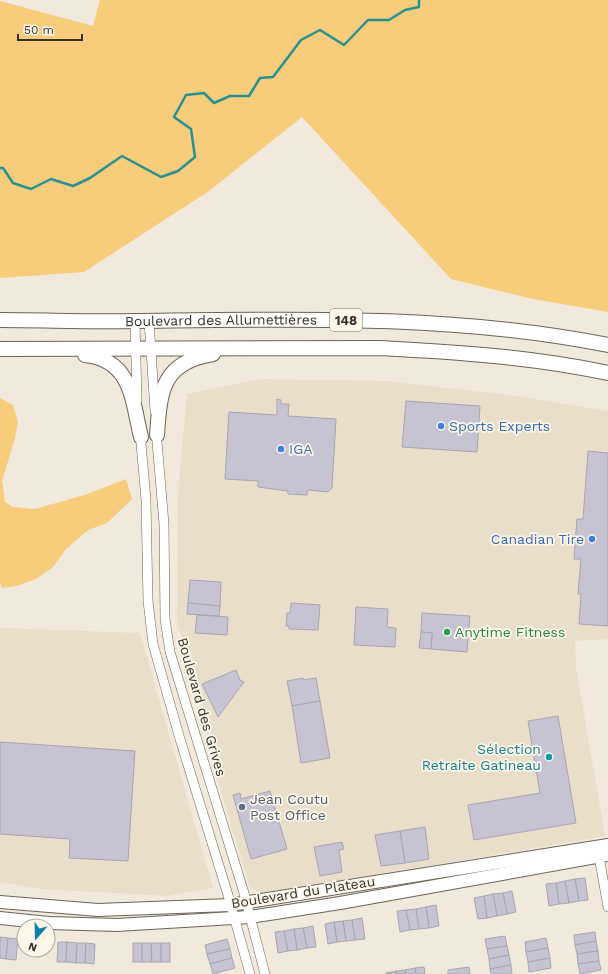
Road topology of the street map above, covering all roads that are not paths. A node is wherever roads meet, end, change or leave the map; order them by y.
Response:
1 (0, 320) edge
2 (135, 321) junction
3 (150, 321) junction
4 (608, 345) edge
5 (135, 348) junction
6 (150, 348) junction
7 (0, 349) edge
8 (250, 349) junction
9 (22, 350) junction
10 (608, 373) edge
11 (156, 435) junction
12 (141, 437) junction
13 (603, 851) edge
14 (0, 902) edge
15 (246, 904) junction
16 (230, 905) junction
17 (608, 907) edge
18 (0, 918) edge
19 (250, 918) junction
20 (234, 919) junction
21 (250, 974) edge
22 (265, 974) edge

1 - 2 highway, Boulevard des Allumettières / 148
2 - 3 highway, Boulevard des Allumettières / 148
2 - 5 street, Boulevard des Grives
3 - 4 highway, Boulevard des Allumettières / 148
3 - 6 street, Boulevard des Grives
5 - 6 highway, Boulevard des Allumettières / 148
5 - 9 highway, Boulevard des Allumettières / 148
5 - 12 street, Boulevard des Grives
6 - 8 highway, Boulevard des Allumettières / 148
6 - 11 street, Boulevard des Grives
7 - 9 highway, Boulevard des Allumettières / 148
8 - 10 highway, Boulevard des Allumettières / 148
8 - 11 highway
9 - 12 highway
11 - 15 street, Boulevard des Grives
12 - 16 street, Boulevard des Grives
13 - 15 main road, Boulevard du Plateau
13 - 17 street
13 - 19 main road, Boulevard du Plateau
14 - 16 main road, Boulevard du Plateau
15 - 16 main road, Boulevard du Plateau
15 - 19 street, Boulevard des Grives
16 - 20 street, Boulevard des Grives
18 - 20 main road, Boulevard du Plateau
19 - 20 main road, Boulevard du Plateau
19 - 22 street, Boulevard des Grives
20 - 21 street, Boulevard des Grives

